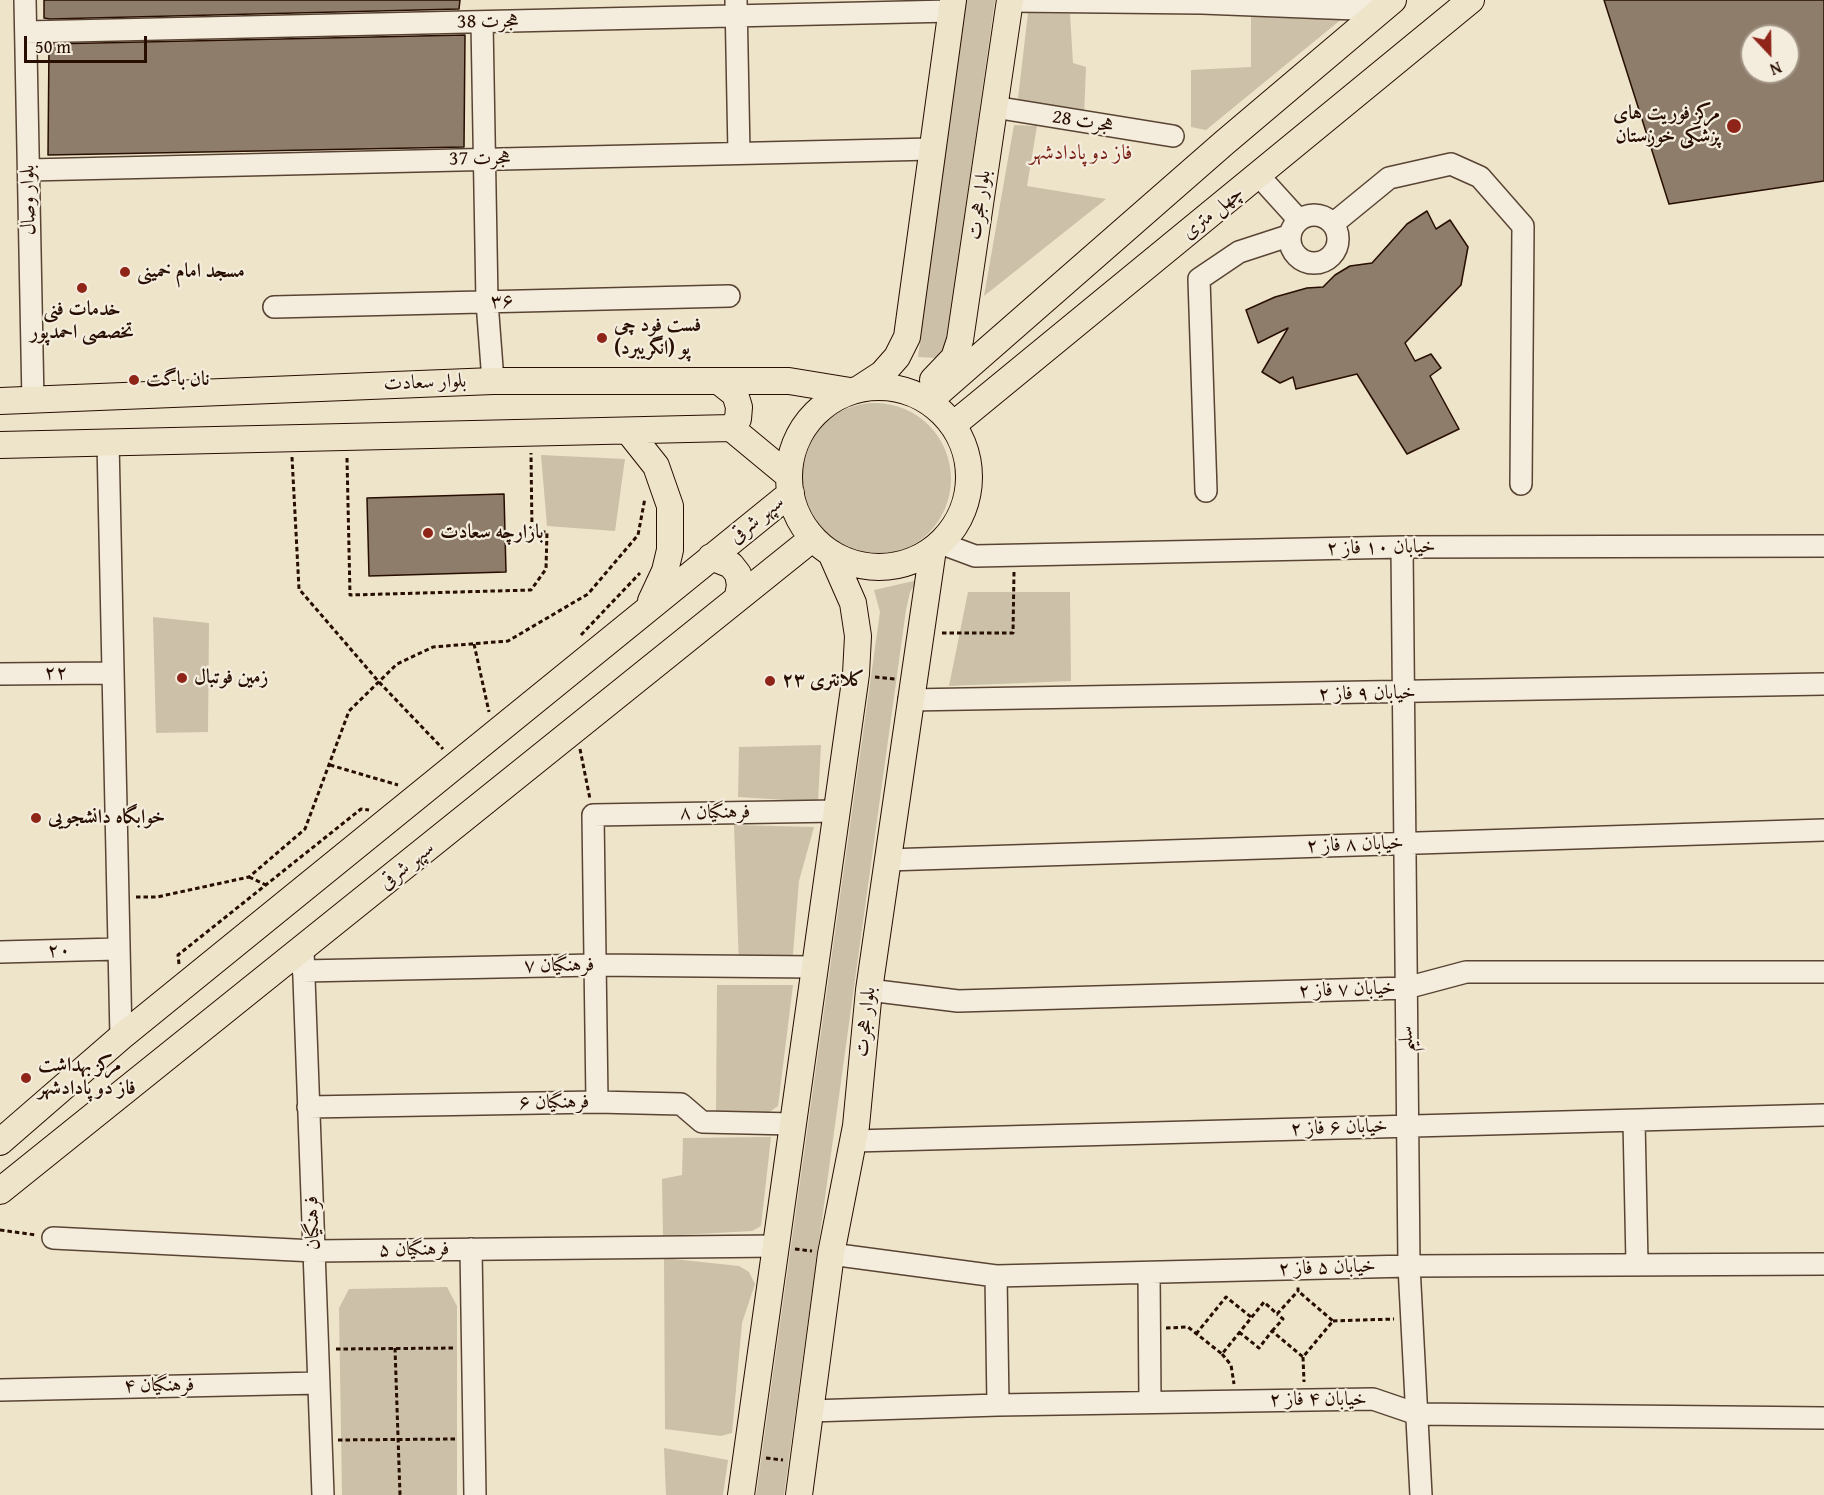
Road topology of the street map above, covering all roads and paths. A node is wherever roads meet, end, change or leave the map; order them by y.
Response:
1 (25, 0) edge
2 (1010, 0) edge
3 (1471, 0) edge
4 (1202, 1) edge
5 (1387, 5) edge
6 (952, 6) edge
7 (736, 8) edge
8 (482, 22) junction
9 (26, 32) junction
10 (994, 107) junction
11 (1173, 136) dead end
12 (932, 148) junction
13 (739, 153) junction
14 (484, 159) junction
15 (29, 170) junction
16 (1259, 176) junction
17 (1334, 223) junction
18 (1293, 227) junction
19 (729, 296) dead end
20 (487, 302) junction
21 (274, 307) dead end
22 (493, 381) junction
23 (721, 382) junction
24 (855, 390) junction
25 (0, 396) edge
26 (924, 398) junction
27 (0, 401) edge
28 (33, 401) junction
29 (954, 425) junction
30 (731, 428) junction
31 (629, 432) junction
32 (108, 442) junction
33 (0, 445) edge
34 (531, 448) dead end
35 (291, 451) junction
36 (346, 452) dead end
37 (790, 484) junction
38 (1521, 484) dead end
39 (1206, 491) dead end
40 (646, 492) dead end
41 (822, 545) junction
42 (936, 546) junction
43 (1824, 546) edge
44 (1402, 547) junction
45 (1014, 555) junction
46 (711, 557) junction
47 (646, 566) dead end
48 (738, 596) junction
49 (646, 610) junction
50 (919, 633) junction
51 (577, 639) dead end
52 (474, 644) junction
53 (112, 673) junction
54 (0, 674) edge
55 (856, 674) junction
56 (379, 682) junction
57 (1824, 684) edge
58 (910, 691) junction
59 (1405, 693) junction
60 (491, 719) dead end
61 (576, 728) junction
62 (457, 764) junction
63 (330, 765) junction
64 (398, 793) dead end
65 (376, 810) dead end
66 (837, 811) junction
67 (593, 815) junction
68 (1824, 830) edge
69 (1406, 844) junction
70 (887, 860) junction
71 (116, 898) junction
72 (117, 949) junction
73 (0, 952) edge
74 (303, 961) junction
75 (595, 965) junction
76 (815, 967) junction
77 (179, 968) dead end
78 (1824, 972) edge
79 (1406, 988) junction
80 (869, 990) junction
81 (121, 1037) junction
82 (597, 1102) junction
83 (308, 1107) junction
84 (1824, 1115) edge
85 (1634, 1121) junction
86 (793, 1124) junction
87 (1407, 1126) junction
88 (854, 1141) junction
89 (0, 1142) edge
90 (0, 1191) edge
91 (0, 1230) edge
92 (52, 1238) joint
93 (776, 1246) junction
94 (471, 1249) junction
95 (314, 1251) junction
96 (831, 1254) junction
97 (1637, 1263) junction
98 (1824, 1264) edge
99 (1409, 1266) junction
100 (1298, 1269) junction
101 (1149, 1273) junction
102 (996, 1276) junction
103 (1298, 1291) junction
104 (1277, 1314) junction
105 (1251, 1317) junction
106 (1412, 1318) junction
107 (1333, 1321) junction
108 (1149, 1328) junction
109 (1272, 1331) junction
110 (1239, 1332) junction
111 (1197, 1334) junction
112 (472, 1347) junction
113 (395, 1348) junction
114 (317, 1349) junction
115 (1222, 1354) junction
116 (1303, 1357) junction
117 (319, 1383) junction
118 (0, 1390) edge
119 (1305, 1400) junction
120 (1236, 1401) junction
121 (1150, 1402) junction
122 (998, 1405) junction
123 (810, 1411) junction
124 (1417, 1414) junction
125 (1824, 1418) edge
126 (474, 1439) junction
127 (398, 1440) junction
128 (321, 1441) junction
129 (747, 1456) junction
130 (803, 1462) junction
131 (323, 1495) edge
132 (400, 1495) edge
133 (475, 1495) edge
134 (741, 1495) edge
135 (799, 1495) edge
136 (1421, 1495) edge

1 - 9 street, بلوار وصال
2 - 4 street
2 - 10 main road, بلوار هجرت
3 - 16 main road, چهل متری
4 - 5 street
5 - 26 main road
6 - 7 street, هجرت 38
6 - 12 main road
7 - 8 street, هجرت 38
7 - 13 street
8 - 9 street, هجرت 38
8 - 14 street
9 - 15 street, بلوار وصال
10 - 11 street, هجرت 28
10 - 26 main road, بلوار هجرت
12 - 13 street, هجرت 37
12 - 24 main road
13 - 14 street, هجرت 37
14 - 15 street, هجرت 37
14 - 20 street
15 - 28 street, بلوار وصال
16 - 18 street
16 - 29 main road, چهل متری
17 - 18 street
17 - 18 street
17 - 38 street
18 - 39 street
19 - 20 street, ۳۶
20 - 21 street, ۳۶
20 - 22 street
22 - 23 main road, بلوار سعادت
22 - 28 main road, بلوار سعادت
23 - 24 main road, بلوار سعادت
23 - 30 main road
24 - 26 main road
24 - 37 main road
25 - 27 street
26 - 29 main road
27 - 28 main road, بلوار سعادت
29 - 42 main road
30 - 31 main road
30 - 37 main road
31 - 35 main road
31 - 49 main road
32 - 33 main road
32 - 35 main road
32 - 53 street
34 - 36 path
35 - 56 path
37 - 41 main road
37 - 46 main road, سپهر شرقی
40 - 52 path
41 - 42 main road
41 - 48 main road, سپهر شرقی
41 - 55 main road
42 - 45 street, خیابان ۱۰ فاز ۲
42 - 50 main road, بلوار هجرت
43 - 44 street, خیابان ۱۰ فاز ۲
44 - 45 street, خیابان ۱۰ فاز ۲
44 - 59 street, سلیم
45 - 50 path
46 - 48 main road
46 - 49 main road, سپهر شرقی
47 - 51 path
48 - 61 main road, سپهر شرقی
49 - 62 main road, سپهر شرقی
50 - 58 main road, بلوار هجرت
52 - 56 path
52 - 60 path
53 - 54 street, ۲۲
53 - 71 street
55 - 58 path
55 - 66 main road
56 - 62 path
56 - 63 path
57 - 59 street, خیابان ۹ فاز ۲
58 - 59 street, خیابان ۹ فاز ۲
58 - 70 main road, بلوار هجرت
59 - 69 street, سلیم
61 - 67 path
61 - 74 main road, سپهر شرقی
62 - 81 main road, سپهر شرقی
63 - 64 path
63 - 71 path
65 - 77 path
66 - 67 street, فرهنگیان ۸
66 - 76 main road
67 - 75 street
68 - 69 street, خیابان ۸ فاز ۲
69 - 70 street, خیابان ۸ فاز ۲
69 - 79 street, سلیم
70 - 80 main road, بلوار هجرت
71 - 72 street
72 - 73 street, ۲۰
72 - 81 street
74 - 75 street, فرهنگیان ۷
74 - 83 street, فرهنگیان
74 - 90 main road, سپهر شرقی
75 - 76 street, فرهنگیان ۷
75 - 82 street
76 - 86 main road
78 - 79 street, خیابان ۷ فاز ۲
79 - 80 street, خیابان ۷ فاز ۲
79 - 87 street, سلیم
80 - 88 main road, بلوار هجرت
81 - 89 main road, سپهر شرقی
82 - 83 street, فرهنگیان ۶
82 - 86 street, فرهنگیان ۶
83 - 95 street, فرهنگیان
84 - 85 street, خیابان ۶ فاز ۲
85 - 87 street, خیابان ۶ فاز ۲
85 - 97 street
86 - 93 main road
87 - 88 street, خیابان ۶ فاز ۲
87 - 99 street, سلیم
88 - 96 main road, بلوار هجرت
91 - 92 path
92 - 95 street, فرهنگیان ۵
93 - 94 street, فرهنگیان ۵
93 - 96 path
93 - 129 main road
94 - 95 street, فرهنگیان ۵
94 - 112 street
95 - 114 street, فرهنگیان
96 - 102 street, خیابان ۵ فاز ۲
96 - 123 main road, بلوار هجرت
97 - 98 street, خیابان ۵ فاز ۲
97 - 99 street, خیابان ۵ فاز ۲
99 - 100 street, خیابان ۵ فاز ۲
99 - 106 street, سلیم
100 - 101 street, خیابان ۵ فاز ۲
100 - 103 path
101 - 102 street, خیابان ۵ فاز ۲
101 - 108 street
102 - 122 street
103 - 104 path
103 - 107 path
104 - 105 path
104 - 109 path
105 - 110 path
105 - 111 path
106 - 107 path
106 - 124 street, سلیم
107 - 116 path
108 - 111 path
108 - 121 street
109 - 110 path
109 - 116 path
110 - 115 path
111 - 115 path
112 - 113 path
112 - 126 street
113 - 114 path
113 - 127 path
114 - 117 street, فرهنگیان
115 - 120 path
116 - 119 path
117 - 118 street, فرهنگیان ۴
117 - 128 street, فرهنگیان
119 - 120 street, خیابان ۴ فاز ۲
119 - 124 street, خیابان ۴ فاز ۲
120 - 121 street, خیابان ۴ فاز ۲
121 - 122 street, خیابان ۴ فاز ۲
122 - 123 street, خیابان ۴ فاز ۲
123 - 130 main road, بلوار هجرت
124 - 125 street, خیابان ۴ فاز ۲
124 - 136 street, سلیم
126 - 127 path
126 - 133 street
127 - 128 path
127 - 132 path
128 - 131 street, فرهنگیان
129 - 130 path
129 - 134 main road
130 - 135 main road, بلوار هجرت

